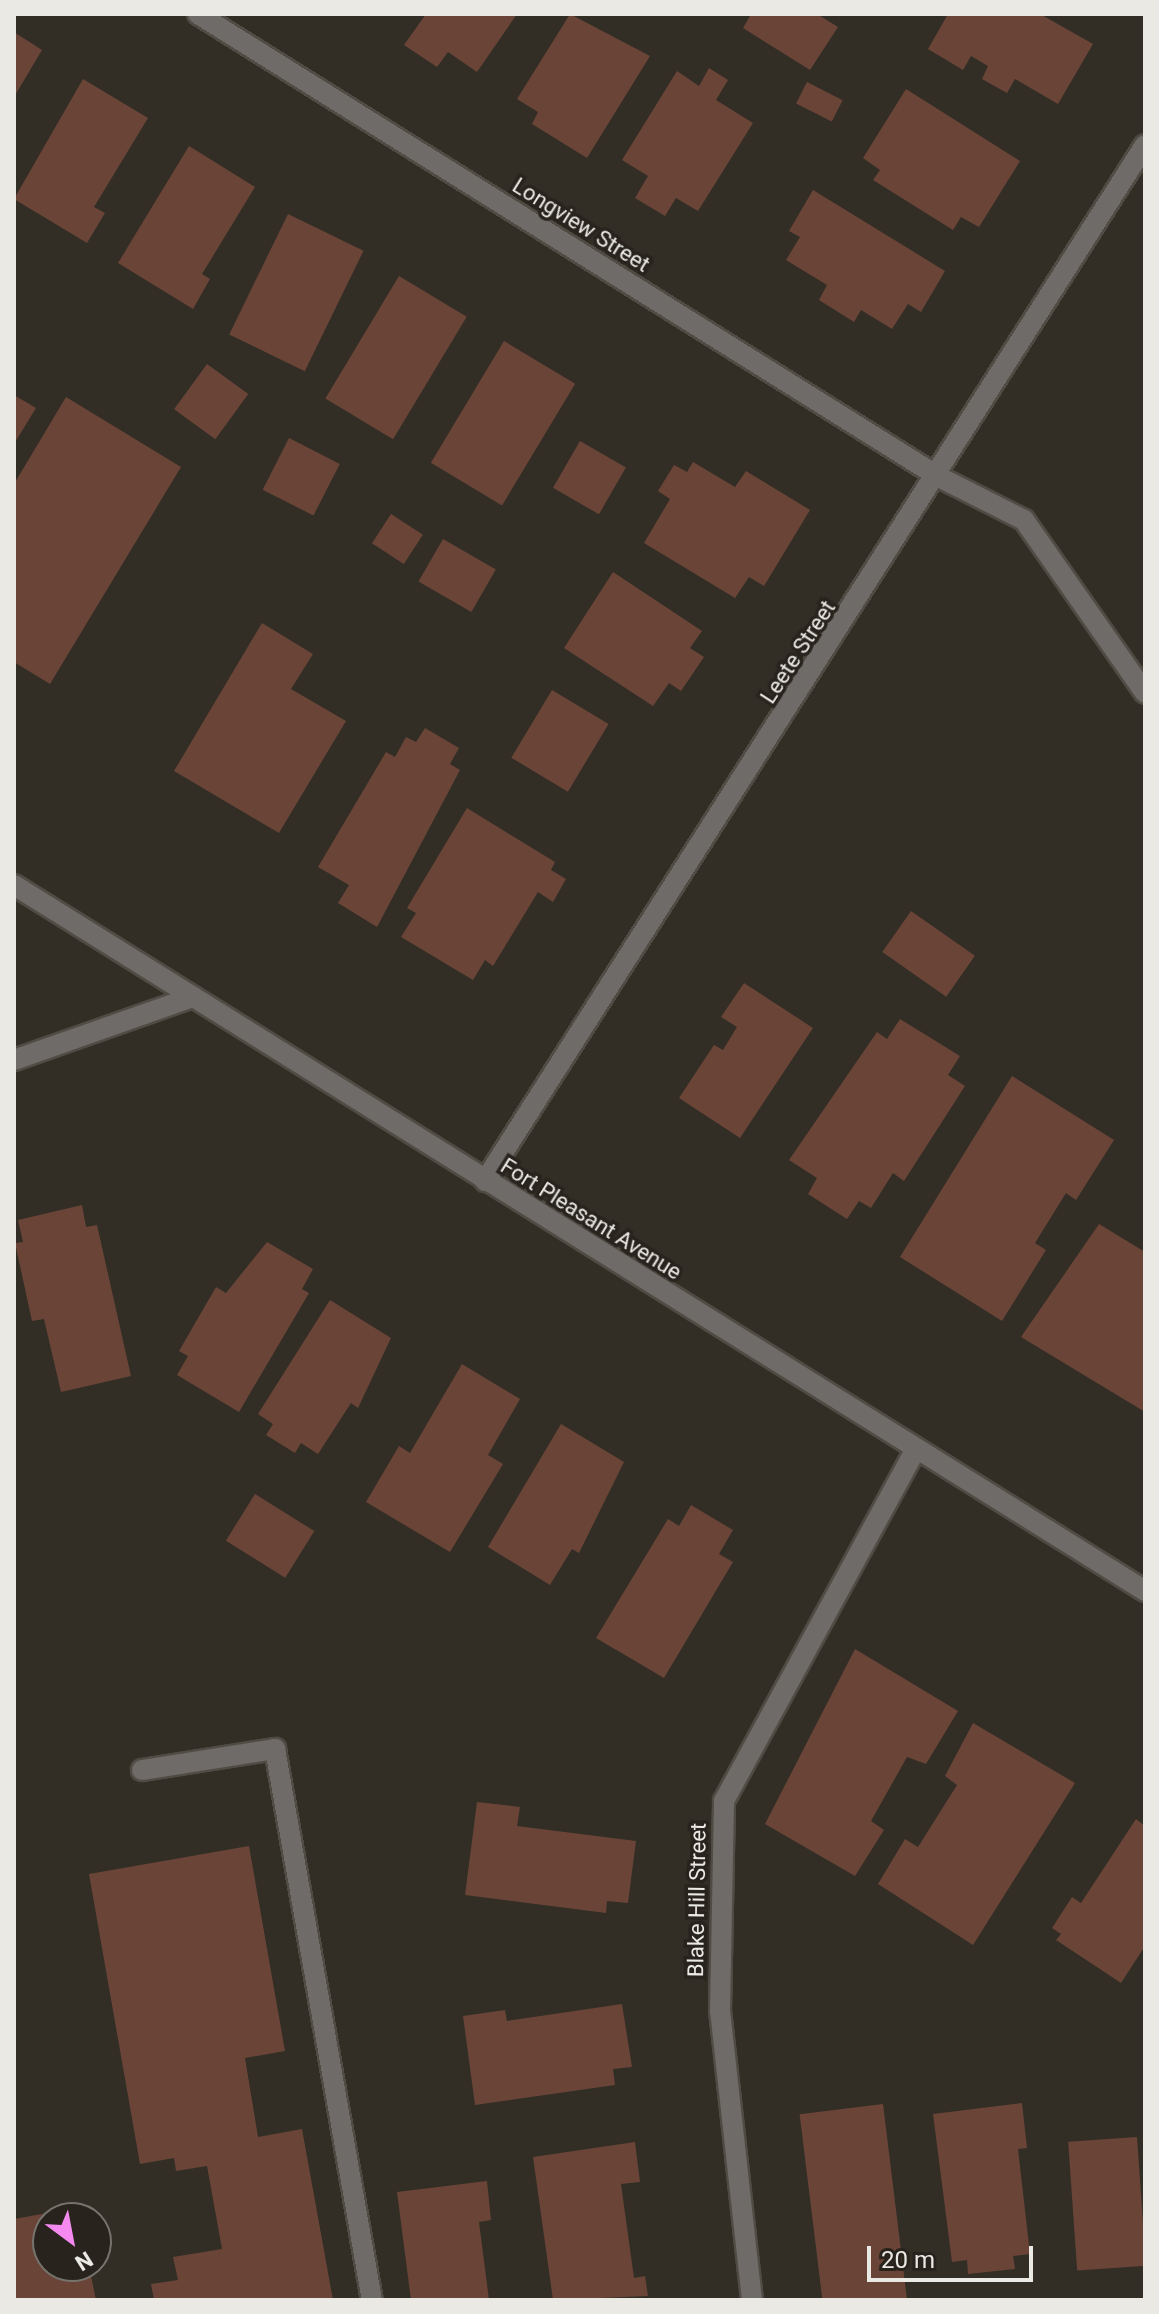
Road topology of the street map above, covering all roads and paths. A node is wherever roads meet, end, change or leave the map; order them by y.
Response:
1 (198, 14) edge
2 (1145, 145) edge
3 (939, 477) junction
4 (1145, 693) edge
5 (14, 885) edge
6 (193, 997) junction
7 (14, 1060) edge
8 (485, 1181) junction
9 (915, 1451) junction
10 (1145, 1591) edge
11 (142, 1770) dead end
12 (372, 2300) edge
13 (752, 2300) edge

1 - 3 street, Longview Street
2 - 3 street, Leete Street
3 - 4 street, Longview Street
3 - 8 street, Leete Street
5 - 6 street, Fort Pleasant Avenue
6 - 7 street
6 - 8 street, Fort Pleasant Avenue
8 - 9 street, Fort Pleasant Avenue
9 - 10 street, Fort Pleasant Avenue
9 - 13 street, Blake Hill Street
11 - 12 street

